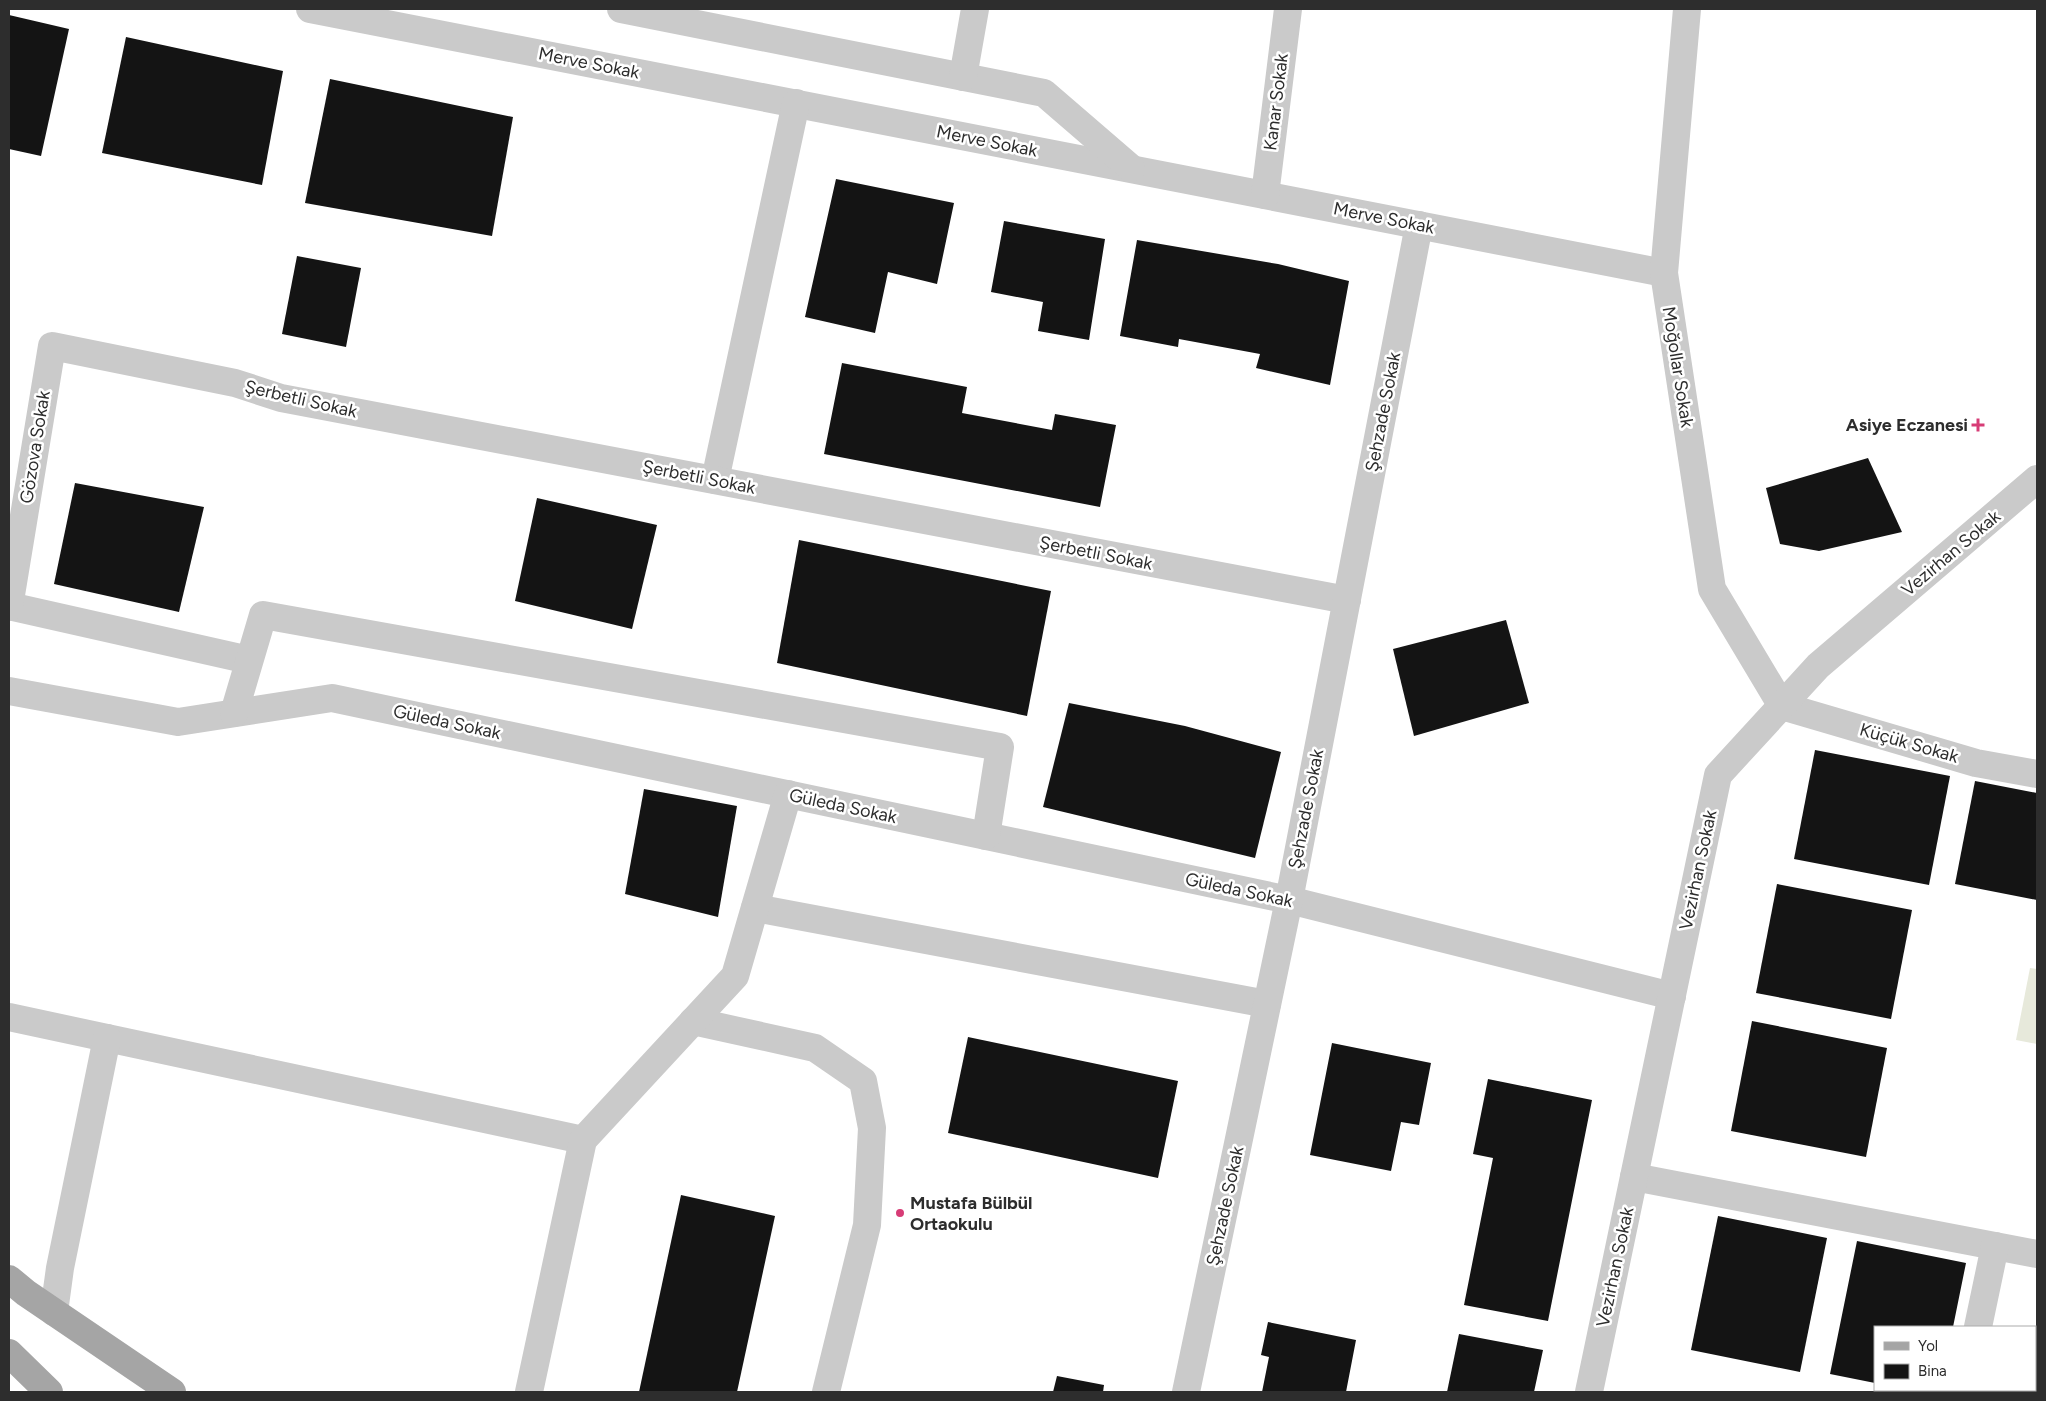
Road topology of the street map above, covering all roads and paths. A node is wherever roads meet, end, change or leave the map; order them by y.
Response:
1 (310, 9) edge
2 (621, 9) edge
3 (975, 9) edge
4 (1288, 9) edge
5 (1687, 9) edge
6 (963, 77) junction
7 (796, 103) junction
8 (1132, 169) junction
9 (1265, 195) junction
10 (1419, 225) junction
11 (1664, 272) junction
12 (52, 346) joint
13 (2037, 479) edge
14 (716, 480) junction
15 (1347, 600) junction
16 (9, 606) edge
17 (249, 660) junction
18 (9, 691) edge
19 (1782, 706) junction
20 (234, 713) junction
21 (2037, 774) edge
22 (788, 794) junction
23 (986, 836) junction
24 (1289, 900) junction
25 (755, 908) junction
26 (1672, 996) junction
27 (1267, 1004) junction
28 (9, 1017) edge
29 (693, 1022) junction
30 (107, 1038) junction
31 (583, 1140) junction
32 (1634, 1177) junction
33 (1995, 1246) junction
34 (2037, 1254) edge
35 (9, 1279) edge
36 (54, 1312) junction
37 (1978, 1326) edge
38 (9, 1353) edge
39 (49, 1392) edge
40 (172, 1392) edge
41 (529, 1392) edge
42 (826, 1392) edge
43 (1186, 1392) edge
44 (1589, 1392) edge

1 - 7 street, Merve Sokak
2 - 6 street
3 - 6 street
4 - 9 street, Kanar Sokak
5 - 11 street, Moğollar Sokak
6 - 8 street
7 - 8 street, Merve Sokak
7 - 14 street
8 - 9 street, Merve Sokak
9 - 10 street, Merve Sokak
10 - 11 street, Merve Sokak
10 - 15 street, Şehzade Sokak
11 - 19 street, Moğollar Sokak
12 - 14 street, Şerbetli Sokak
12 - 16 street, Gözova Sokak
13 - 19 street, Vezirhan Sokak
14 - 15 street, Şerbetli Sokak
15 - 24 street, Şehzade Sokak
16 - 17 street
17 - 20 street
17 - 23 street
18 - 20 street, Güleda Sokak
19 - 21 street, Küçük Sokak
19 - 26 street, Vezirhan Sokak
20 - 22 street, Güleda Sokak
22 - 23 street, Güleda Sokak
22 - 25 street
23 - 24 street, Güleda Sokak
24 - 26 street, Güleda Sokak
24 - 27 street, Şehzade Sokak
25 - 27 street
25 - 29 street
26 - 32 street, Vezirhan Sokak
27 - 43 street, Şehzade Sokak
28 - 30 street
29 - 31 street
29 - 42 street
30 - 31 street
30 - 36 street
31 - 41 street
32 - 33 street
32 - 44 street, Vezirhan Sokak
33 - 34 street
33 - 37 street
35 - 36 main road
36 - 40 main road
38 - 39 main road

